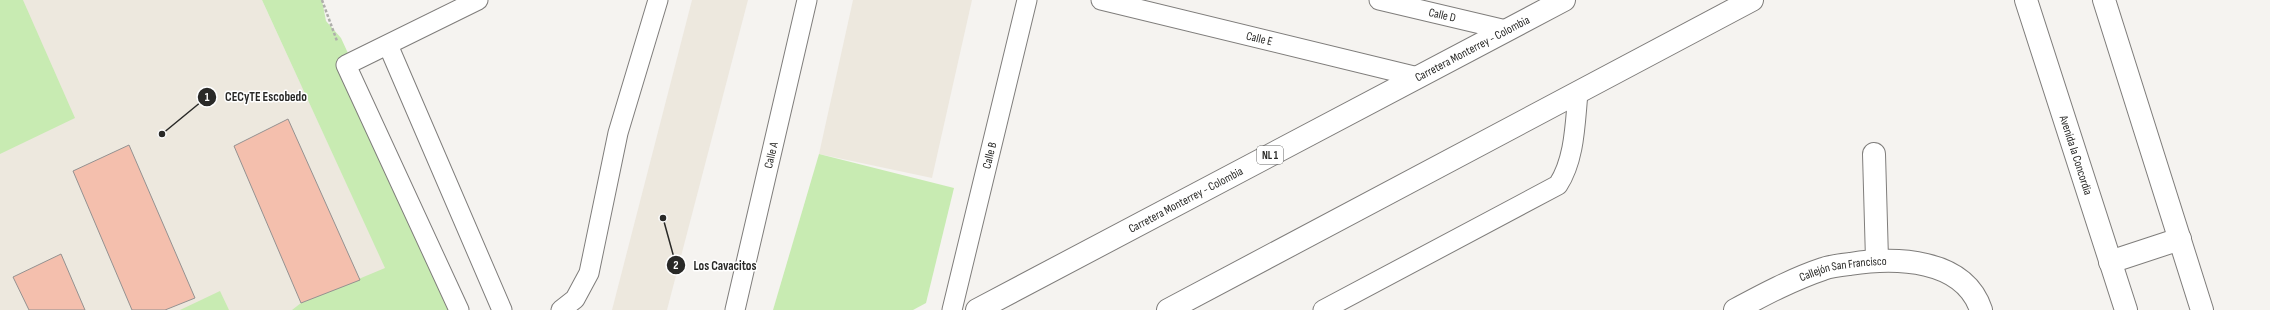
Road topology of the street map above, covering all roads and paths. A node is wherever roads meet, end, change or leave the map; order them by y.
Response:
1 (322, 0) edge
2 (478, 0) edge
3 (658, 0) edge
4 (807, 0) edge
5 (1027, 0) edge
6 (1101, 0) edge
7 (1379, 0) edge
8 (1564, 0) edge
9 (1752, 0) edge
10 (2026, 0) edge
11 (2106, 1) edge
12 (1506, 30) junction
13 (388, 45) junction
14 (346, 65) junction
15 (1418, 77) junction
16 (1578, 92) junction
17 (1874, 154) dead end
18 (2180, 239) junction
19 (1877, 260) junction
20 (2110, 262) junction
21 (1745, 308) edge
22 (459, 310) edge
23 (502, 310) edge
24 (561, 310) edge
25 (735, 310) edge
26 (952, 310) edge
27 (977, 310) edge
28 (1168, 310) edge
29 (1322, 310) edge
30 (1981, 310) edge
31 (2126, 310) edge
32 (2202, 310) edge

1 - 14 path
2 - 13 lane
3 - 24 lane
4 - 25 lane, Calle A
5 - 26 lane, Calle B
6 - 15 lane, Calle E
7 - 12 lane, Calle D
8 - 12 main road, Carretera Monterrey - Colombia / NL 1
9 - 16 main road
10 - 20 main road, Avenida la Concordia
11 - 18 main road
12 - 15 main road, Carretera Monterrey - Colombia / NL 1
13 - 14 lane
13 - 23 lane
14 - 22 lane
15 - 27 main road, Carretera Monterrey - Colombia / NL 1
16 - 28 main road
16 - 29 lane
17 - 19 main road
18 - 20 main road
18 - 32 main road
19 - 21 main road, Callejón San Francisco
19 - 30 main road, Callejón San Francisco
20 - 31 main road, Avenida la Concordia

